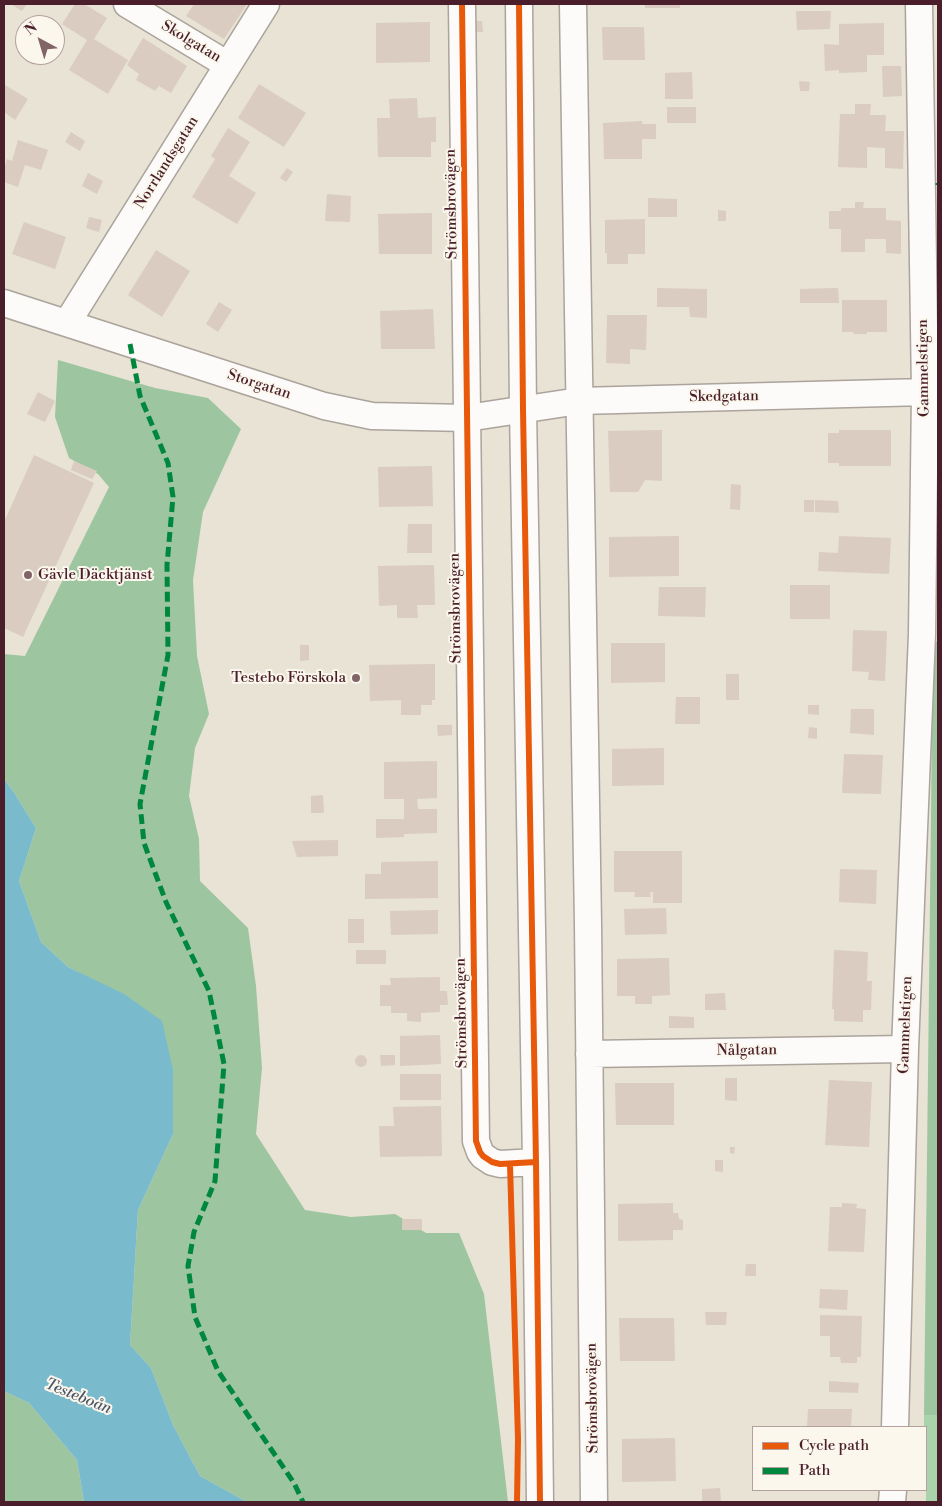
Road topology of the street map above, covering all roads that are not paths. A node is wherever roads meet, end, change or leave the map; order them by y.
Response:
1 (127, 4) edge
2 (266, 4) edge
3 (462, 4) edge
4 (519, 4) edge
5 (573, 4) edge
6 (918, 4) edge
7 (228, 65) junction
8 (929, 106) edge
9 (4, 303) edge
10 (66, 323) junction
11 (925, 392) junction
12 (579, 401) junction
13 (523, 409) junction
14 (467, 418) junction
15 (930, 627) edge
16 (905, 1049) junction
17 (589, 1054) junction
18 (536, 1162) junction
19 (895, 1422) edge
20 (540, 1502) edge
21 (594, 1502) edge

1 - 7 street, Skolgatan
2 - 7 street, Norrlandsgatan
3 - 14 street, Strömsbrovägen
4 - 13 street
5 - 12 street, Strömsbrovägen
6 - 8 street, Gammelstigen
7 - 10 street, Norrlandsgatan
8 - 11 street, Gammelstigen
9 - 10 street, Storgatan
10 - 14 street, Storgatan
11 - 12 street, Skedgatan
11 - 15 street, Gammelstigen
12 - 13 street, Skedgatan
12 - 17 street, Strömsbrovägen
13 - 14 street, Storgatan
13 - 18 street
14 - 18 street, Strömsbrovägen
15 - 16 street, Gammelstigen
16 - 17 street, Nålgatan
16 - 19 street, Gammelstigen
17 - 21 street, Strömsbrovägen
18 - 20 street

